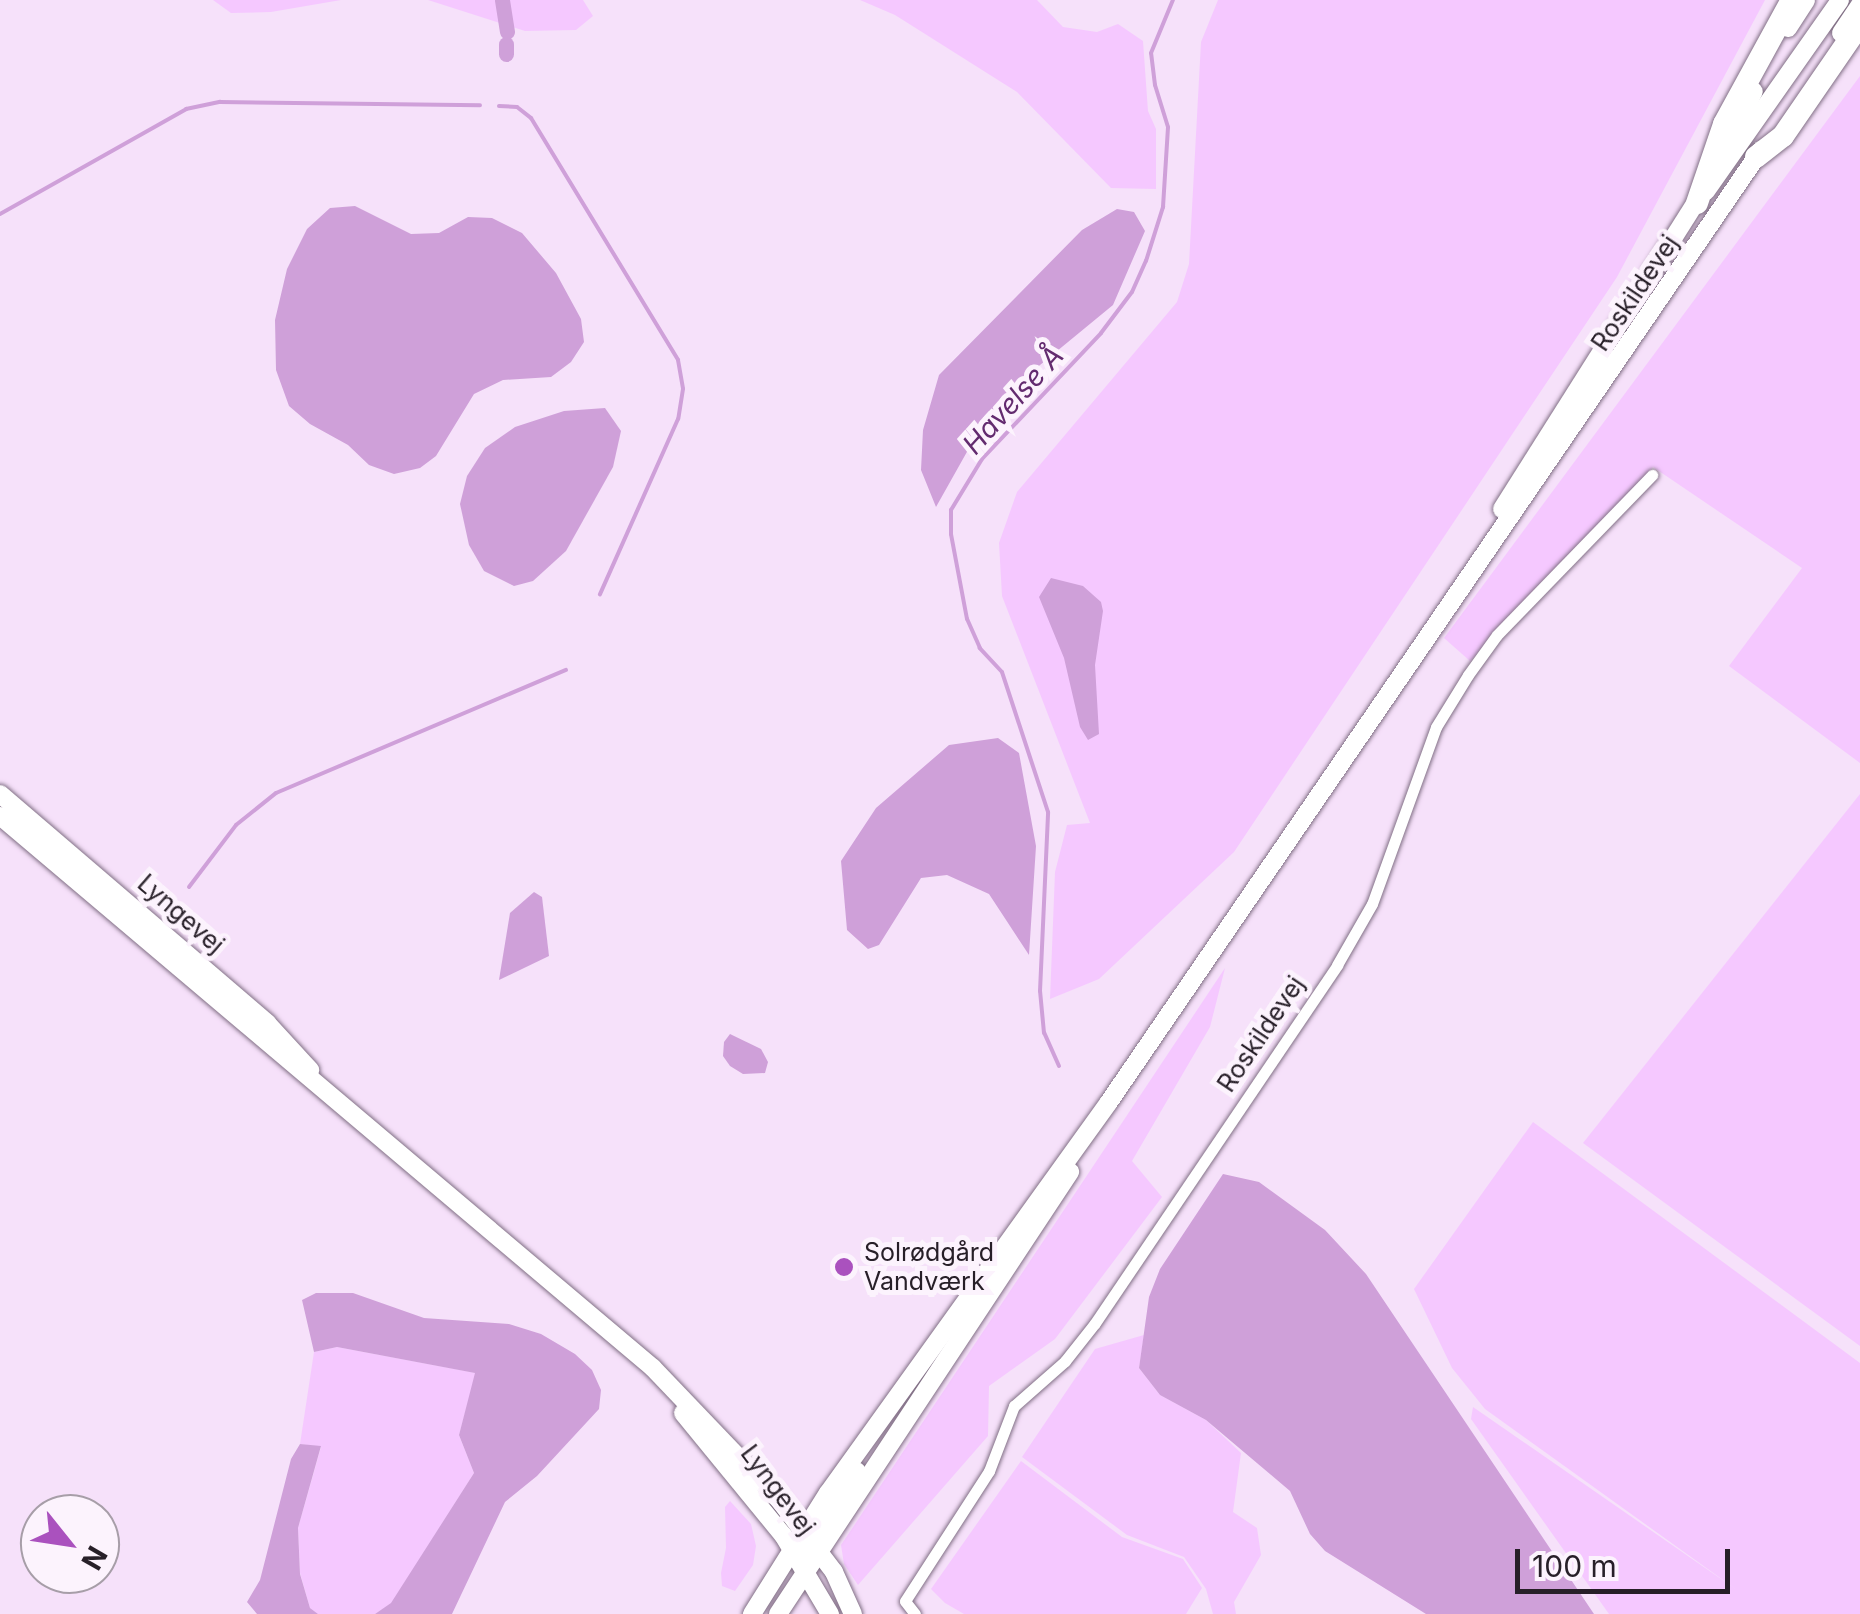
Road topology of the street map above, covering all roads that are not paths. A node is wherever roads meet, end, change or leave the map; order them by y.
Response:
1 (1792, 0) edge
2 (1806, 0) edge
3 (1840, 0) edge
4 (1860, 5) edge
5 (1860, 24) edge
6 (1756, 157) junction
7 (1697, 203) junction
8 (1652, 476) dead end
9 (1446, 605) junction
10 (0, 794) edge
11 (0, 816) edge
12 (320, 1083) junction
13 (1109, 1102) junction
14 (627, 1350) junction
15 (811, 1542) junction
16 (799, 1560) junction
17 (752, 1614) edge
18 (766, 1614) edge
19 (778, 1614) edge
20 (830, 1614) edge
21 (853, 1614) edge
22 (915, 1614) edge

1 - 7 highway
2 - 7 main road, Roskildevej
3 - 7 main road, Roskildevej
4 - 6 main road, Roskildevej
5 - 6 highway
6 - 9 main road, Roskildevej
7 - 9 main road, Roskildevej
8 - 22 street, Roskildevej
9 - 13 main road, Roskildevej
10 - 12 main road, Lyngevej
11 - 12 main road, Lyngevej
12 - 14 main road, Lyngevej
13 - 15 main road, Roskildevej
13 - 15 main road, Roskildevej
14 - 15 main road, Lyngevej
14 - 16 main road, Lyngevej
15 - 16 main road
15 - 16 main road
15 - 21 main road
16 - 17 main road
16 - 18 main road
16 - 19 main road
16 - 20 main road

